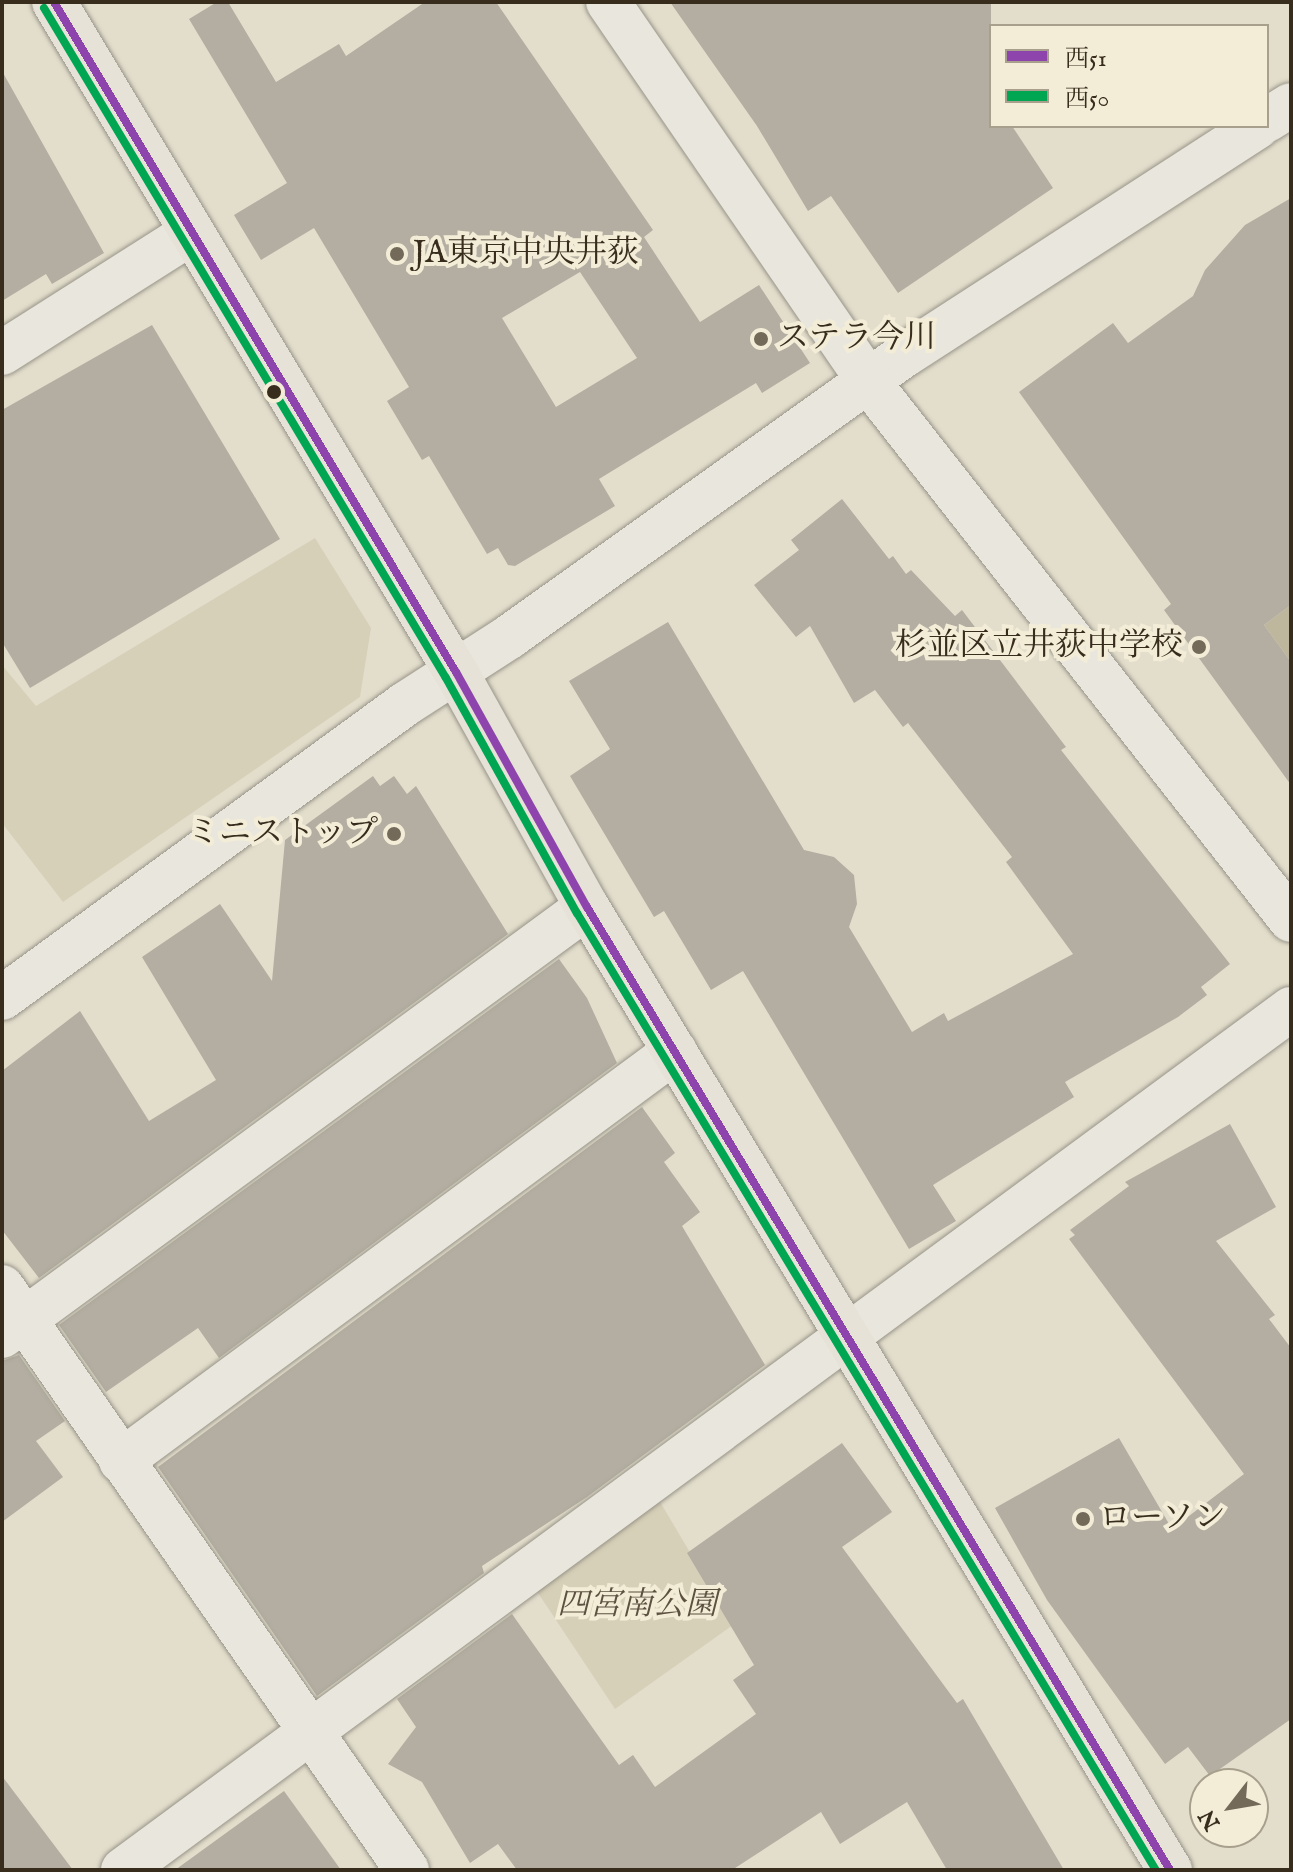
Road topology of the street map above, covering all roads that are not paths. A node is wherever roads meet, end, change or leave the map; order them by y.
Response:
1 (54, 2) edge
2 (608, 2) edge
3 (1291, 105) edge
4 (1269, 119) edge
5 (1255, 128) edge
6 (191, 233) junction
7 (2, 353) edge
8 (868, 381) junction
9 (456, 672) junction
10 (587, 907) junction
11 (1291, 920) edge
12 (2, 998) edge
13 (1291, 1009) edge
14 (675, 1051) junction
15 (10, 1314) edge
16 (852, 1337) junction
17 (121, 1461) junction
18 (310, 1732) junction
19 (123, 1870) edge
20 (407, 1870) edge
21 (1170, 1870) edge

1 - 6 main road
2 - 8 street
3 - 4 street
5 - 8 street
6 - 7 street
6 - 9 main road
8 - 9 street
8 - 11 street
9 - 10 main road
9 - 12 street
10 - 14 main road
10 - 15 street
13 - 16 street
14 - 16 main road
14 - 17 street
15 - 17 street
16 - 18 street
16 - 21 main road
17 - 18 street
18 - 19 street
18 - 20 street

